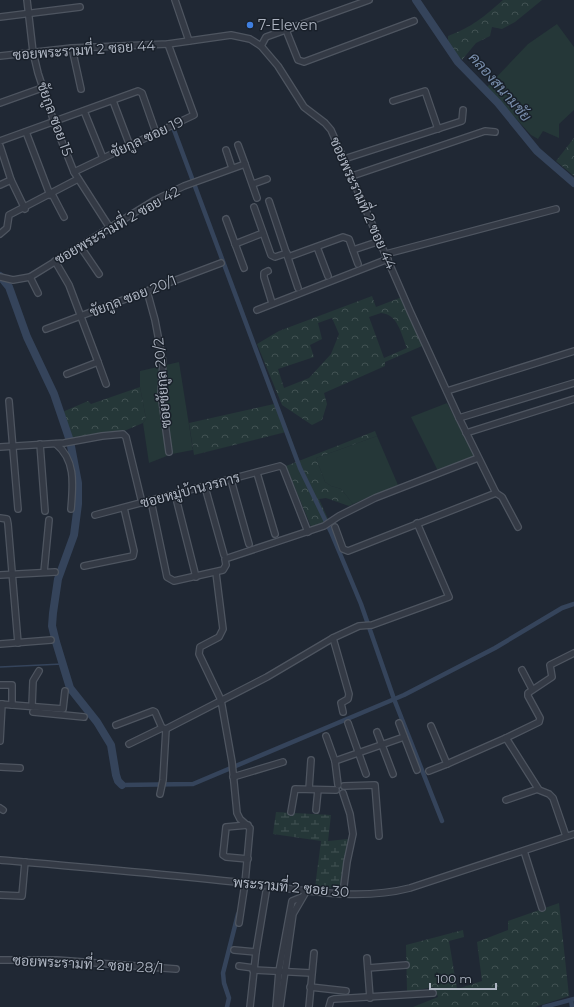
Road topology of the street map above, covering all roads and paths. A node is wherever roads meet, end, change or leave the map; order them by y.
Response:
1 (27, 0) edge
2 (175, 0) edge
3 (369, 0) edge
4 (80, 7) dead end
5 (28, 13) junction
6 (0, 17) edge
7 (414, 21) dead end
8 (286, 30) junction
9 (189, 42) junction
10 (168, 44) junction
11 (261, 46) junction
12 (72, 48) junction
13 (33, 52) junction
14 (0, 56) edge
15 (42, 88) junction
16 (81, 89) dead end
17 (113, 101) junction
18 (393, 101) dead end
19 (0, 103) edge
20 (463, 110) dead end
21 (84, 111) junction
22 (54, 122) junction
23 (438, 129) junction
24 (26, 132) junction
25 (495, 132) dead end
26 (156, 133) junction
27 (0, 141) edge
28 (238, 145) dead end
29 (0, 146) edge
30 (130, 146) junction
31 (226, 150) dead end
32 (103, 158) junction
33 (344, 159) junction
34 (245, 164) junction
35 (232, 168) junction
36 (74, 172) junction
37 (352, 176) junction
38 (78, 179) junction
39 (267, 179) dead end
40 (11, 180) junction
41 (253, 184) junction
42 (0, 185) edge
43 (51, 195) junction
44 (257, 198) dead end
45 (269, 201) dead end
46 (254, 207) dead end
47 (25, 209) junction
48 (556, 209) dead end
49 (64, 217) dead end
50 (226, 219) dead end
51 (110, 228) junction
52 (263, 233) junction
53 (0, 234) edge
54 (380, 241) junction
55 (235, 244) junction
56 (80, 246) junction
57 (316, 247) junction
58 (353, 250) junction
59 (287, 255) junction
60 (387, 257) junction
61 (55, 261) junction
62 (220, 263) dead end
63 (358, 264) dead end
64 (244, 268) dead end
65 (268, 271) dead end
66 (99, 274) dead end
67 (328, 276) dead end
68 (0, 277) edge
69 (30, 277) junction
70 (298, 288) dead end
71 (147, 291) junction
72 (38, 293) dead end
73 (272, 303) junction
74 (257, 310) dead end
75 (81, 317) junction
76 (46, 329) dead end
77 (574, 351) edge
78 (98, 362) junction
79 (67, 374) dead end
80 (574, 383) edge
81 (106, 384) dead end
82 (447, 391) junction
83 (574, 399) edge
84 (9, 401) dead end
85 (459, 418) junction
86 (466, 433) junction
87 (40, 444) junction
88 (56, 444) junction
89 (12, 446) junction
90 (0, 447) edge
91 (169, 452) dead end
92 (478, 458) junction
93 (257, 473) junction
94 (231, 480) junction
95 (205, 487) junction
96 (496, 493) junction
97 (175, 494) junction
98 (151, 501) junction
99 (142, 503) junction
100 (124, 508) junction
101 (18, 509) dead end
102 (71, 509) dead end
103 (45, 511) dead end
104 (95, 515) dead end
105 (0, 518) edge
106 (49, 520) dead end
107 (417, 523) junction
108 (335, 527) dead end
109 (518, 528) dead end
110 (308, 532) junction
111 (275, 534) dead end
112 (249, 544) dead end
113 (224, 557) junction
114 (84, 566) dead end
115 (44, 572) junction
116 (55, 572) dead end
117 (216, 573) junction
118 (12, 574) junction
119 (0, 575) edge
120 (196, 577) junction
121 (333, 638) junction
122 (51, 640) dead end
123 (18, 643) junction
124 (0, 644) edge
125 (574, 653) edge
126 (522, 670) dead end
127 (39, 671) dead end
128 (0, 685) edge
129 (532, 689) junction
130 (65, 691) dead end
131 (221, 700) junction
132 (1, 704) edge
133 (12, 705) junction
134 (33, 709) junction
135 (56, 711) junction
136 (343, 712) dead end
137 (84, 717) dead end
138 (348, 723) dead end
139 (399, 723) dead end
140 (116, 725) dead end
141 (431, 726) dead end
142 (164, 729) junction
143 (377, 732) dead end
144 (326, 736) dead end
145 (404, 737) junction
146 (506, 738) junction
147 (0, 741) edge
148 (129, 744) dead end
149 (382, 745) junction
150 (359, 753) junction
151 (311, 760) dead end
152 (335, 761) junction
153 (283, 762) dead end
154 (447, 764) junction
155 (0, 767) edge
156 (20, 768) dead end
157 (417, 770) dead end
158 (429, 771) dead end
159 (366, 774) dead end
160 (393, 774) dead end
161 (233, 777) junction
162 (340, 787) junction
163 (538, 788) junction
164 (309, 789) junction
165 (318, 790) junction
166 (160, 794) dead end
167 (506, 800) dead end
168 (316, 810) dead end
169 (291, 812) dead end
170 (248, 825) junction
171 (574, 834) edge
172 (379, 836) dead end
173 (566, 836) junction
174 (524, 851) junction
175 (248, 859) junction
176 (0, 860) edge
177 (25, 862) junction
178 (245, 883) junction
179 (307, 890) junction
180 (266, 892) dead end
181 (345, 893) junction
182 (0, 895) edge
183 (542, 908) dead end
184 (239, 923) dead end
185 (234, 950) dead end
186 (256, 952) junction
187 (314, 953) dead end
188 (367, 958) dead end
189 (0, 960) edge
190 (406, 965) dead end
191 (239, 966) dead end
192 (368, 968) junction
193 (176, 969) dead end
194 (254, 969) junction
195 (282, 972) junction
196 (312, 973) junction
197 (310, 988) junction
198 (346, 991) dead end
199 (432, 993) dead end
200 (370, 998) junction
201 (250, 1007) edge
202 (276, 1007) edge
203 (280, 1007) edge
204 (309, 1007) edge
205 (329, 1007) edge

1 - 5 street, ชัยกูล ซอย 15
2 - 9 street
3 - 8 street
4 - 5 street
5 - 6 street
5 - 13 street, ชัยกูล ซอย 15
7 - 8 street
8 - 11 street
9 - 10 street, ซอยพระรามที่ 2 ซอย 44
9 - 11 street, ซอยพระรามที่ 2 ซอย 44
10 - 12 street, ซอยพระรามที่ 2 ซอย 44
10 - 26 street, ชัยกูล ซอย 19
11 - 33 street, ซอยพระรามที่ 2 ซอย 44
12 - 13 street, ซอยพระรามที่ 2 ซอย 44
12 - 16 street
13 - 14 street, ซอยพระรามที่ 2 ซอย 44
13 - 15 street, ชัยกูล ซอย 15
15 - 19 street
15 - 22 street, ชัยกูล ซอย 15
17 - 21 street
17 - 26 street
17 - 30 street
18 - 23 street
20 - 23 street
21 - 22 street
21 - 32 street
22 - 24 street
22 - 36 street, ชัยกูล ซอย 15
23 - 33 street
24 - 27 street
24 - 43 street
25 - 37 street
26 - 30 street, ชัยกูล ซอย 19
28 - 34 street
29 - 40 street
30 - 32 street, ชัยกูล ซอย 19
31 - 35 street
32 - 36 street, ชัยกูล ซอย 19
33 - 37 street, ซอยพระรามที่ 2 ซอย 44
34 - 35 street, ซอยพระรามที่ 2 ซอย 42
34 - 41 street
35 - 51 street, ซอยพระรามที่ 2 ซอย 42
36 - 38 street, ชัยกูล ซอย 15
37 - 54 street, ซอยพระรามที่ 2 ซอย 44
38 - 43 street
38 - 51 street, ชัยกูล ซอย 15
39 - 41 street
40 - 42 street
40 - 47 street
41 - 44 street
43 - 47 street
43 - 49 street
45 - 59 street
46 - 52 street
47 - 53 street
48 - 60 street
50 - 55 street
51 - 56 street, ซอยพระรามที่ 2 ซอย 42
52 - 55 street
52 - 59 street
54 - 58 street
54 - 60 street, ซอยพระรามที่ 2 ซอย 44
55 - 64 street
56 - 61 street, ซอยพระรามที่ 2 ซอย 42
56 - 66 street
57 - 58 street
57 - 59 street
57 - 67 street
58 - 63 street
59 - 70 street
60 - 73 street
60 - 82 street, ซอยพระรามที่ 2 ซอย 44
61 - 69 street, ซอยพระรามที่ 2 ซอย 42
61 - 75 street
62 - 71 street, ชัยกูล ซอย 20/1
65 - 73 street
68 - 69 street, ซอยพระรามที่ 2 ซอย 42
69 - 72 street
71 - 75 street, ชัยกูล ซอย 20/1
71 - 91 street, ซอยชัยกูล 20/2
73 - 74 street
75 - 76 street, ชัยกูล ซอย 20/1
75 - 78 street
77 - 82 street
78 - 79 street
78 - 81 street
80 - 85 street
82 - 85 street, ซอยพระรามที่ 2 ซอย 44
83 - 86 street
84 - 89 street
85 - 86 street, ซอยพระรามที่ 2 ซอย 44
86 - 92 street, ซอยพระรามที่ 2 ซอย 44
87 - 88 street
87 - 89 street
87 - 103 street
88 - 99 street
88 - 102 street
89 - 90 street
89 - 101 street
92 - 96 street, ซอยพระรามที่ 2 ซอย 44
92 - 110 street
93 - 94 street, ซอยหมู่บ้านวรการ
93 - 110 street, ซอยหมู่บ้านวรการ
93 - 111 street
94 - 95 street, ซอยหมู่บ้านวรการ
94 - 112 street
95 - 97 street, ซอยหมู่บ้านวรการ
95 - 113 street
96 - 107 street
96 - 109 street, ซอยพระรามที่ 2 ซอย 44
97 - 98 street, ซอยหมู่บ้านวรการ
97 - 120 street
98 - 99 street, ซอยหมู่บ้านวรการ
98 - 120 street
99 - 100 street, ซอยหมู่บ้านวรการ
100 - 104 street, ซอยหมู่บ้านวรการ
100 - 114 street
105 - 118 street
106 - 115 street
107 - 108 street
107 - 121 street
110 - 113 street
113 - 117 street
115 - 116 street
115 - 118 street
117 - 120 street
117 - 131 street
118 - 119 street
118 - 123 street
121 - 131 street
121 - 136 street
122 - 123 street
123 - 124 street
125 - 129 street
126 - 129 street
127 - 134 street
128 - 133 street
129 - 146 street
130 - 135 street
131 - 142 street
131 - 161 street
132 - 133 street
132 - 147 street
133 - 134 street
134 - 135 street
135 - 137 street
138 - 150 street
139 - 145 street
140 - 142 street
141 - 154 street
142 - 148 street
142 - 166 street
143 - 149 street
144 - 152 street
145 - 149 street
145 - 157 street
146 - 154 street
146 - 163 street
149 - 150 street
149 - 160 street
150 - 152 street
150 - 159 street
151 - 164 street
152 - 162 street
153 - 161 street
154 - 158 street
155 - 156 street
161 - 170 street
162 - 165 street
162 - 172 street
162 - 181 street
163 - 167 street
163 - 173 street
164 - 165 street
164 - 169 street
165 - 168 street
170 - 175 street
170 - 175 street
171 - 173 street, พระรามที่ 2 ซอย 30
173 - 174 street, พระรามที่ 2 ซอย 30
174 - 181 street, พระรามที่ 2 ซอย 30
174 - 183 street
175 - 178 street
176 - 177 street, พระรามที่ 2 ซอย 30
177 - 178 street, พระรามที่ 2 ซอย 30
177 - 182 street
178 - 179 street, พระรามที่ 2 ซอย 30
178 - 184 street
179 - 181 street, พระรามที่ 2 ซอย 30
179 - 195 street
180 - 186 street
185 - 186 street
186 - 194 street
187 - 196 street
188 - 192 street
189 - 193 street, ซอยพระรามที่ 2 ซอย 28/1
190 - 192 street
191 - 194 street
192 - 200 street
194 - 195 street
194 - 201 street
195 - 196 street
195 - 202 street
195 - 203 street
196 - 197 street
197 - 198 street
197 - 204 street
199 - 200 street
200 - 205 street

